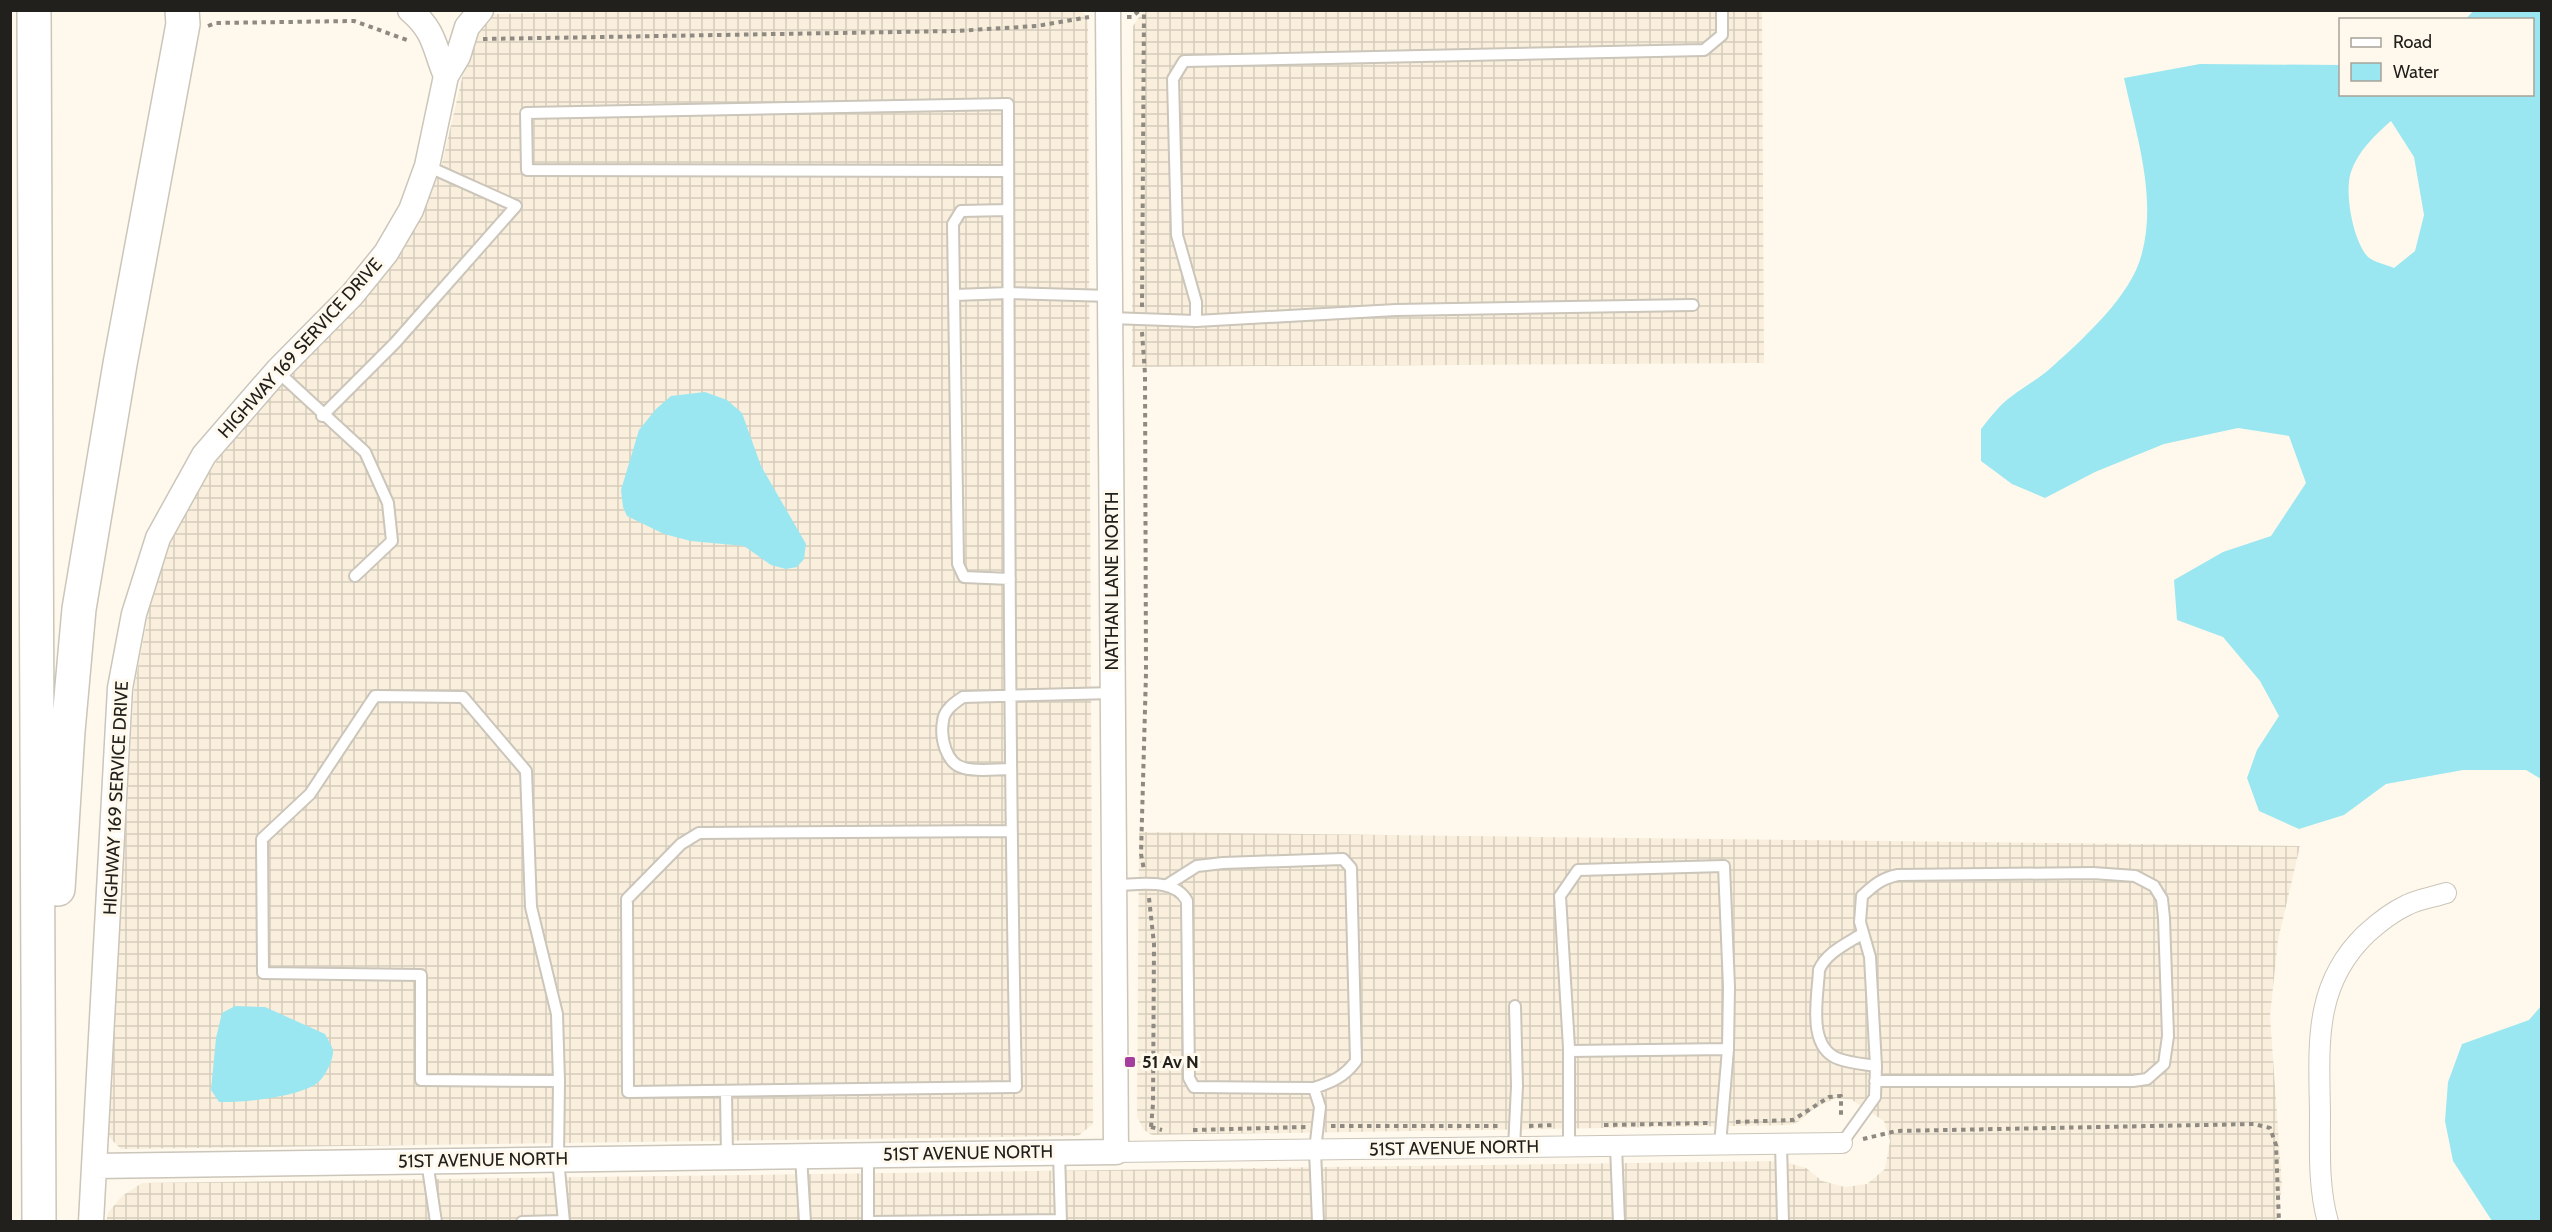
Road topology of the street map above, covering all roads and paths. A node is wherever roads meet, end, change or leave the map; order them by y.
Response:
1 (34, 10) edge
2 (410, 10) edge
3 (481, 10) edge
4 (1142, 10) edge
5 (1722, 10) edge
6 (1108, 14) edge
7 (194, 19) edge
8 (463, 38) junction
9 (435, 40) junction
10 (446, 76) junction
11 (428, 166) junction
12 (1008, 171) junction
13 (1008, 210) junction
14 (1009, 293) junction
15 (954, 295) junction
16 (1693, 305) dead end
17 (1110, 307) junction
18 (1142, 318) junction
19 (1196, 321) junction
20 (277, 370) junction
21 (322, 416) junction
22 (356, 576) dead end
23 (1010, 579) junction
24 (1113, 693) junction
25 (1010, 697) junction
26 (1010, 769) junction
27 (1010, 831) junction
28 (1114, 885) junction
29 (1147, 885) junction
30 (1167, 885) junction
31 (2446, 893) dead end
32 (1862, 934) junction
33 (1515, 1006) dead end
34 (38, 1042) junction
35 (1728, 1049) junction
36 (1569, 1051) junction
37 (1876, 1066) junction
38 (559, 1081) junction
39 (1875, 1081) junction
40 (1314, 1088) junction
41 (726, 1092) junction
42 (1842, 1143) junction
43 (1781, 1144) junction
44 (1720, 1145) junction
45 (1616, 1146) junction
46 (1569, 1147) junction
47 (1514, 1148) junction
48 (1315, 1150) junction
49 (1059, 1151) junction
50 (1116, 1152) junction
51 (1146, 1152) junction
52 (868, 1154) junction
53 (801, 1155) junction
54 (727, 1156) junction
55 (558, 1159) junction
56 (427, 1161) junction
57 (95, 1166) junction
58 (1061, 1220) edge
59 (39, 1221) edge
60 (91, 1221) edge
61 (436, 1221) edge
62 (522, 1221) edge
63 (563, 1221) edge
64 (805, 1221) edge
65 (1318, 1221) edge
66 (1619, 1221) edge
67 (1783, 1221) edge
68 (2279, 1221) edge
69 (2328, 1221) edge

1 - 34 highway
2 - 9 street
3 - 8 street
4 - 6 path
4 - 18 path
5 - 19 lane
6 - 8 path
6 - 17 street, NATHAN LANE NORTH
7 - 9 path
7 - 34 highway
8 - 10 street
9 - 10 street
10 - 11 street, HIGHWAY 169 SERVICE DRIVE
11 - 20 street, HIGHWAY 169 SERVICE DRIVE
11 - 21 lane
12 - 12 lane
12 - 13 lane
13 - 14 lane
13 - 15 lane
14 - 15 lane
14 - 17 lane
14 - 23 lane
15 - 23 lane
16 - 19 lane
17 - 18 lane
17 - 24 street, NATHAN LANE NORTH
18 - 19 lane
18 - 29 path
20 - 21 lane
20 - 57 street, HIGHWAY 169 SERVICE DRIVE
21 - 22 lane
23 - 25 lane
24 - 25 lane
24 - 28 street, NATHAN LANE NORTH
25 - 26 lane
25 - 26 lane
26 - 27 lane
27 - 41 lane
27 - 41 lane
28 - 29 lane
28 - 50 street, NATHAN LANE NORTH
29 - 30 lane
29 - 51 path
30 - 40 lane
30 - 40 lane
31 - 69 street
32 - 37 lane
32 - 37 lane
32 - 39 lane
33 - 47 lane
34 - 59 highway
35 - 36 lane
35 - 36 lane
35 - 44 lane
36 - 46 lane
37 - 39 lane
38 - 38 lane
38 - 55 lane
39 - 42 lane
40 - 48 lane
41 - 54 lane
42 - 43 street, 51ST AVENUE NORTH
42 - 68 path
43 - 44 street, 51ST AVENUE NORTH
43 - 67 lane
44 - 45 street, 51ST AVENUE NORTH
45 - 46 street, 51ST AVENUE NORTH
45 - 66 lane
46 - 47 street, 51ST AVENUE NORTH
47 - 48 street, 51ST AVENUE NORTH
48 - 51 street, 51ST AVENUE NORTH
48 - 65 lane
49 - 50 street, 51ST AVENUE NORTH
49 - 52 street, 51ST AVENUE NORTH
49 - 58 lane
50 - 51 street, 51ST AVENUE NORTH
52 - 53 street, 51ST AVENUE NORTH
52 - 58 lane
53 - 54 street, 51ST AVENUE NORTH
53 - 64 lane
54 - 55 street, 51ST AVENUE NORTH
55 - 56 street, 51ST AVENUE NORTH
55 - 63 lane
56 - 57 street, 51ST AVENUE NORTH
56 - 61 lane
57 - 60 street, HIGHWAY 169 SERVICE DRIVE
62 - 63 lane

